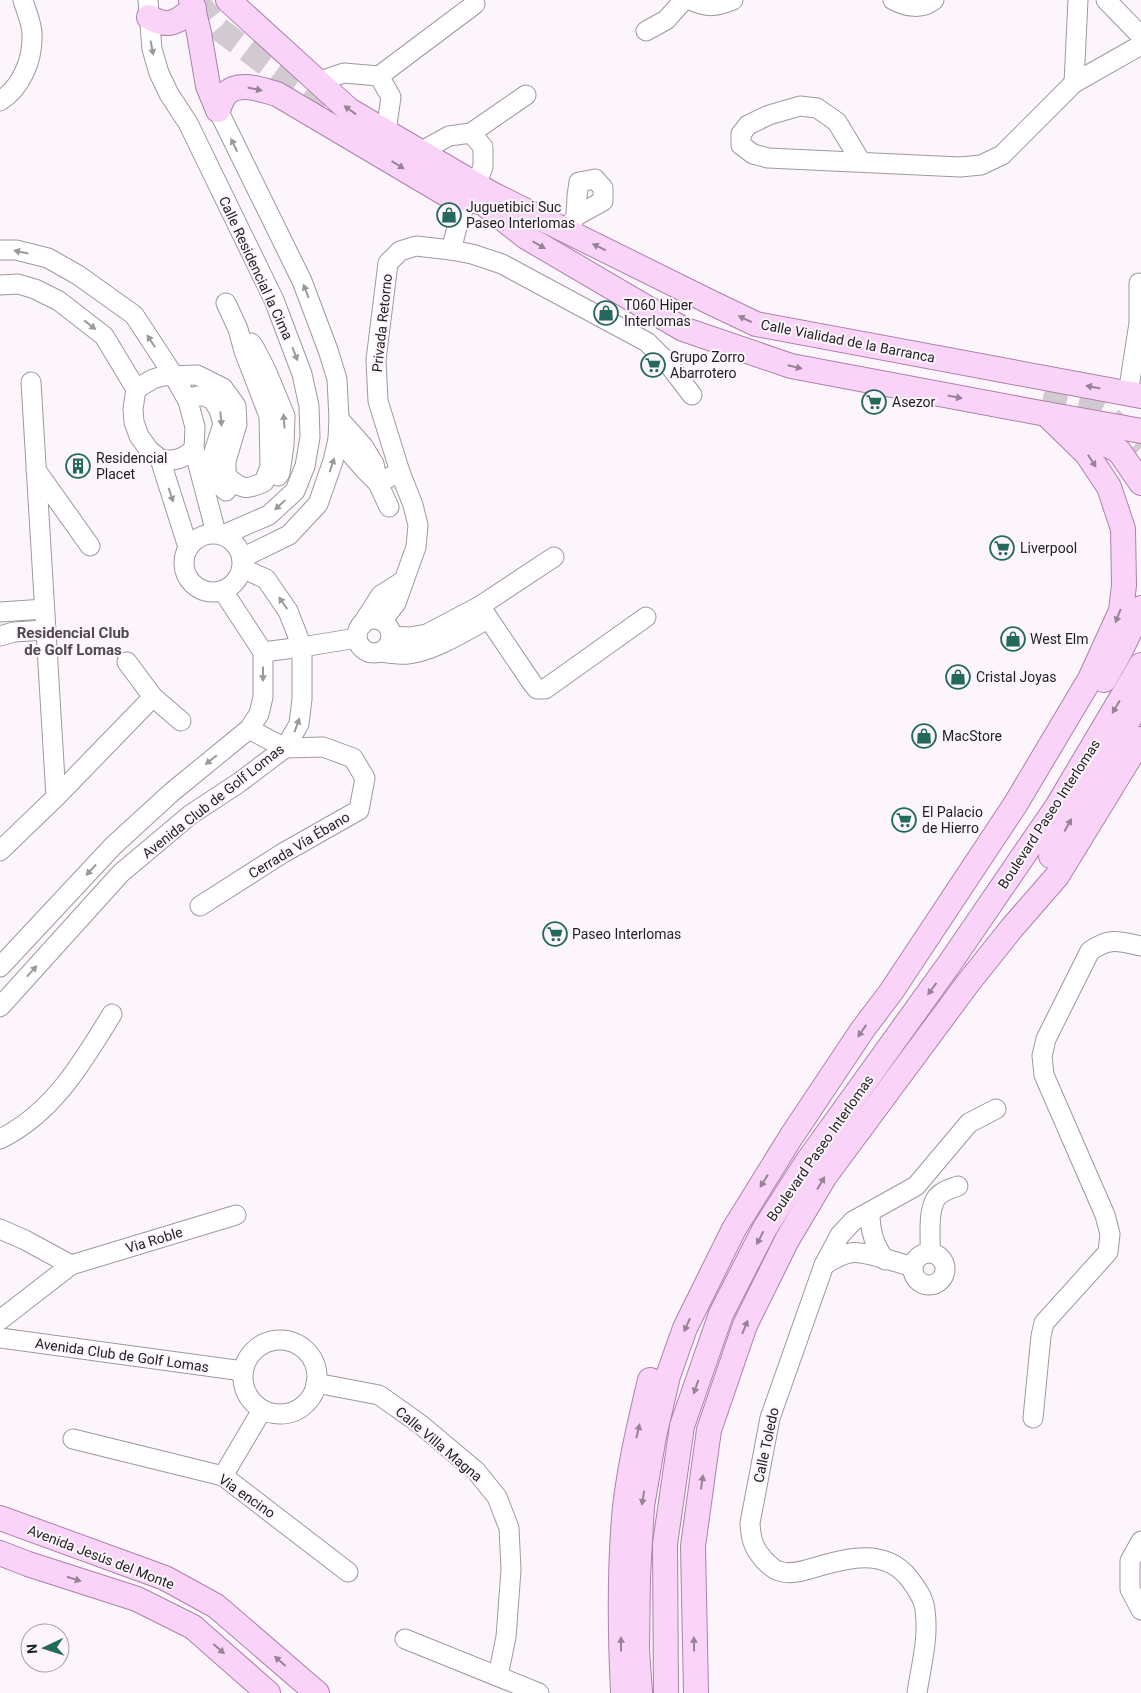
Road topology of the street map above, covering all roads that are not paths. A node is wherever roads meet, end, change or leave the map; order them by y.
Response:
1 (23, 0) edge
2 (228, 0) edge
3 (684, 0) edge
4 (690, 0) edge
5 (733, 0) edge
6 (893, 0) edge
7 (934, 0) edge
8 (1078, 0) edge
9 (1106, 0) edge
10 (193, 4) edge
11 (475, 4) dead end
12 (148, 8) edge
13 (646, 31) dead end
14 (1141, 36) edge
15 (1141, 45) edge
16 (379, 76) junction
17 (317, 82) junction
18 (1074, 83) junction
19 (526, 95) dead end
20 (0, 101) edge
21 (218, 110) junction
22 (386, 132) junction
23 (471, 133) junction
24 (423, 160) junction
25 (860, 162) junction
26 (477, 195) junction
27 (571, 223) junction
28 (0, 250) edge
29 (452, 250) junction
30 (78, 274) junction
31 (1139, 283) dead end
32 (0, 284) edge
33 (59, 301) junction
34 (226, 303) dead end
35 (1140, 323) edge
36 (777, 328) junction
37 (238, 329) junction
38 (174, 376) junction
39 (31, 382) dead end
40 (136, 389) junction
41 (692, 395) dead end
42 (1134, 395) edge
43 (188, 401) junction
44 (1045, 404) junction
45 (339, 419) junction
46 (1141, 430) edge
47 (338, 439) junction
48 (194, 449) junction
49 (160, 459) junction
50 (36, 470) junction
51 (400, 472) junction
52 (1141, 482) edge
53 (378, 483) junction
54 (389, 507) dead end
55 (219, 534) junction
56 (90, 546) dead end
57 (188, 547) junction
58 (554, 557) dead end
59 (242, 563) junction
60 (403, 581) junction
61 (223, 591) junction
62 (1141, 608) edge
63 (44, 609) junction
64 (0, 612) edge
65 (484, 613) junction
66 (646, 617) dead end
67 (387, 629) junction
68 (46, 630) junction
69 (358, 633) junction
70 (0, 636) edge
71 (429, 641) junction
72 (302, 647) junction
73 (263, 652) junction
74 (380, 652) junction
75 (127, 662) dead end
76 (1141, 665) edge
77 (153, 697) junction
78 (1141, 698) edge
79 (181, 721) dead end
80 (248, 729) junction
81 (1141, 739) edge
82 (285, 748) junction
83 (56, 797) junction
84 (0, 851) edge
85 (986, 878) junction
86 (200, 906) dead end
87 (1010, 929) junction
88 (1141, 946) edge
89 (950, 963) junction
90 (0, 967) edge
91 (892, 992) junction
92 (0, 1007) edge
93 (112, 1014) dead end
94 (996, 1109) dead end
95 (0, 1139) edge
96 (958, 1186) dead end
97 (870, 1213) junction
98 (236, 1215) dead end
99 (0, 1229) edge
100 (930, 1252) junction
101 (885, 1260) junction
102 (72, 1265) junction
103 (824, 1265) junction
104 (913, 1267) junction
105 (0, 1320) edge
106 (0, 1338) edge
107 (243, 1371) junction
108 (650, 1380) dead end
109 (316, 1384) junction
110 (262, 1410) junction
111 (1033, 1418) dead end
112 (73, 1439) dead end
113 (223, 1476) junction
114 (0, 1518) edge
115 (39, 1533) junction
116 (1141, 1541) edge
117 (0, 1553) edge
118 (28, 1564) junction
119 (348, 1572) dead end
120 (1141, 1610) edge
121 (405, 1639) dead end
122 (498, 1676) junction
123 (268, 1693) edge
124 (317, 1693) edge
125 (539, 1693) edge
126 (623, 1693) edge
127 (640, 1693) edge
128 (666, 1693) edge
129 (696, 1693) edge
130 (917, 1693) edge

1 - 20 street
2 - 17 main road, Calle Vialidad de la Barranca
3 - 13 street
4 - 5 street
6 - 7 street
8 - 18 street
9 - 14 street
10 - 12 main road
10 - 21 main road
11 - 16 street
12 -> 55 street, Calle Residencial la Cima
15 - 18 street
16 - 17 street
16 - 22 street
22 -> 17 main road, Calle Vialidad de la Barranca
18 - 25 street
19 - 23 street
21 -> 26 main road
45 -> 21 street
22 - 24 main road, Calle Vialidad de la Barranca
23 - 24 street
23 - 26 street
24 - 26 main road, Calle Vialidad de la Barranca
25 - 25 street
26 - 27 main road, Calle Vialidad de la Barranca
26 - 29 street
26 -> 44 main road, Calle Vialidad de la Barranca
27 - 27 street
36 -> 27 main road, Calle Vialidad de la Barranca
30 -> 28 street
29 - 41 street, Privada Retorno
29 - 51 street, Privada Retorno
30 - 33 street
38 -> 30 street
31 - 35 street
32 - 33 street
33 -> 40 street
34 - 37 street
35 - 42 street
42 -> 36 main road, Calle Vialidad de la Barranca
36 - 44 main road
37 - 38 street
43 -> 37 street
38 - 40 street
38 - 43 street
39 - 50 street
40 - 49 street
43 - 48 street
44 - 46 main road, Calle Vialidad de la Barranca
44 - 52 main road
44 -> 91 main road
45 - 47 street
45 - 53 street
47 - 53 street
59 -> 47 street
48 - 49 street
48 - 55 street
49 -> 57 street
50 - 56 street
50 - 63 street
51 - 53 street
51 - 60 street, Privada Retorno
53 - 54 street
55 - 57 street
55 - 59 street
57 - 61 street
58 - 65 street
59 - 61 street
72 -> 59 street, Avenida Club de Golf Lomas
60 - 67 street, Privada Retorno
60 - 69 street
61 - 73 street
62 - 85 main road
63 - 64 street
63 - 68 street
65 - 66 street
65 - 71 street
67 - 69 street
67 - 71 street
67 - 74 street
68 - 70 street
68 - 83 street
69 - 72 street
69 - 74 street
71 - 74 street
72 - 73 street
82 -> 72 street, Avenida Club de Golf Lomas
73 -> 80 street, Avenida Club de Golf Lomas
75 - 77 street
76 -> 89 main road, Boulevard Paseo Interlomas
77 - 79 street
77 - 83 street
87 -> 78 main road
80 - 82 street, Cerrada Vía Ébano
80 -> 90 street, Avenida Club de Golf Lomas
81 - 87 main road, Boulevard Paseo Interlomas
82 - 86 street, Cerrada Vía Ébano
92 -> 82 street, Avenida Club de Golf Lomas
83 - 84 street
85 - 89 main road
85 - 91 main road
129 -> 87 main road, Boulevard Paseo Interlomas
88 - 111 street
89 -> 128 main road, Boulevard Paseo Interlomas
91 -> 127 main road
93 - 95 street
94 - 97 street, Calle Toledo
96 - 100 street
97 - 101 street
97 - 103 street, Calle Toledo
98 - 102 street, Via Roble
99 - 102 street
100 - 104 street
100 - 104 street
101 - 103 street
101 - 104 street
102 - 105 street, Via Roble
103 - 130 street, Calle Toledo
106 - 107 street, Avenida Club de Golf Lomas
107 - 109 street
107 - 110 street
126 -> 108 main road
109 - 110 street
109 - 122 street, Calle Villa Magna
110 - 113 street
112 - 113 street, Via encino
113 - 119 street, Via encino
114 - 115 main road, Avenida Jesús del Monte
115 - 118 main road
124 -> 115 main road, Avenida Jesús del Monte
116 - 120 street
117 - 118 main road, Avenida Jesús del Monte
118 -> 123 main road, Avenida Jesús del Monte
121 - 122 street
122 - 125 street

